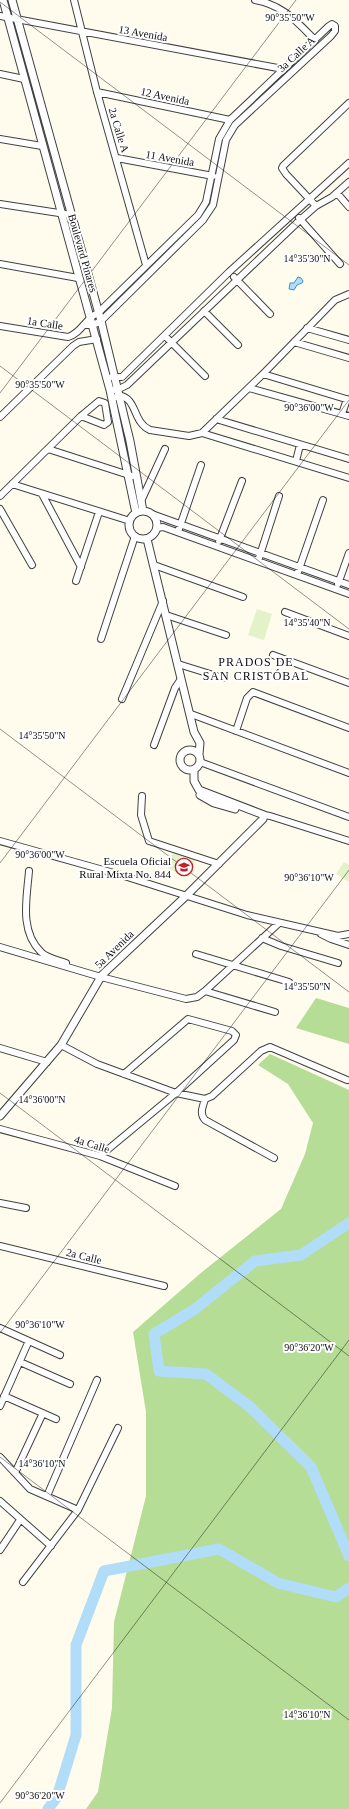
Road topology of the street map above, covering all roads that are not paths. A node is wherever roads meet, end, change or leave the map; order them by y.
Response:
1 (3, 0) edge
2 (12, 0) edge
3 (74, 0) edge
4 (255, 0) edge
5 (0, 16) edge
6 (8, 18) junction
7 (17, 20) junction
8 (83, 33) junction
9 (315, 40) junction
10 (283, 69) junction
11 (0, 74) edge
12 (24, 79) junction
13 (97, 92) junction
14 (349, 103) edge
15 (230, 120) junction
16 (0, 139) edge
17 (42, 146) junction
18 (117, 158) junction
19 (349, 163) edge
20 (211, 175) junction
21 (219, 177) junction
22 (349, 182) edge
23 (337, 193) junction
24 (309, 198) junction
25 (0, 204) edge
26 (316, 206) junction
27 (349, 207) edge
28 (293, 212) junction
29 (61, 214) junction
30 (72, 215) junction
31 (300, 220) junction
32 (0, 264) edge
33 (340, 264) dead end
34 (146, 265) junction
35 (229, 272) junction
36 (78, 278) junction
37 (236, 279) junction
38 (347, 296) edge
39 (204, 311) junction
40 (98, 313) junction
41 (270, 314) dead end
42 (90, 316) junction
43 (100, 321) junction
44 (84, 325) junction
45 (92, 325) junction
46 (0, 326) edge
47 (307, 328) junction
48 (165, 336) junction
49 (97, 338) junction
50 (349, 340) edge
51 (294, 342) junction
52 (172, 343) junction
53 (238, 345) dead end
54 (349, 358) edge
55 (263, 374) junction
56 (205, 376) dead end
57 (115, 377) junction
58 (107, 378) junction
59 (249, 388) junction
60 (114, 394) junction
61 (348, 399) edge
62 (342, 414) junction
63 (81, 416) junction
64 (349, 416) edge
65 (0, 417) edge
66 (216, 419) junction
67 (202, 433) junction
68 (300, 445) junction
69 (48, 449) junction
70 (165, 449) dead end
71 (349, 459) edge
72 (296, 461) junction
73 (202, 466) dead end
74 (128, 476) junction
75 (137, 476) junction
76 (349, 478) edge
77 (242, 481) dead end
78 (12, 484) junction
79 (42, 494) junction
80 (0, 496) edge
81 (279, 496) dead end
82 (142, 499) junction
83 (323, 500) dead end
84 (0, 509) edge
85 (144, 511) junction
86 (99, 512) junction
87 (136, 513) junction
88 (152, 514) junction
89 (130, 521) junction
90 (180, 525) junction
91 (157, 528) junction
92 (178, 532) junction
93 (135, 536) junction
94 (147, 539) junction
95 (219, 539) junction
96 (217, 547) junction
97 (349, 553) edge
98 (260, 554) junction
99 (257, 561) junction
100 (32, 565) dead end
101 (154, 565) junction
102 (81, 567) junction
103 (299, 568) junction
104 (297, 575) junction
105 (76, 581) dead end
106 (339, 582) junction
107 (349, 585) edge
108 (337, 589) junction
109 (349, 594) edge
110 (243, 597) dead end
111 (163, 601) junction
112 (285, 612) dead end
113 (166, 615) junction
114 (226, 635) dead end
115 (349, 636) edge
116 (101, 639) dead end
117 (273, 655) dead end
118 (178, 664) junction
119 (223, 678) dead end
120 (181, 679) junction
121 (349, 683) edge
122 (122, 699) dead end
123 (191, 714) junction
124 (349, 728) edge
125 (236, 731) junction
126 (194, 732) junction
127 (154, 745) dead end
128 (189, 750) junction
129 (199, 754) junction
130 (200, 762) junction
131 (192, 769) junction
132 (349, 773) edge
133 (142, 796) dead end
134 (264, 815) junction
135 (349, 816) edge
136 (0, 841) edge
137 (349, 842) edge
138 (219, 864) junction
139 (29, 871) dead end
140 (186, 896) junction
141 (280, 922) junction
142 (313, 930) junction
143 (349, 934) edge
144 (262, 938) junction
145 (349, 945) edge
146 (0, 947) edge
147 (196, 954) dead end
148 (338, 963) dead end
149 (232, 966) junction
150 (101, 976) junction
151 (289, 982) dead end
152 (205, 991) junction
153 (276, 1012) dead end
154 (61, 1045) junction
155 (0, 1048) edge
156 (47, 1062) junction
157 (124, 1074) junction
158 (347, 1080) dead end
159 (176, 1092) junction
160 (205, 1099) junction
161 (0, 1116) edge
162 (0, 1129) edge
163 (100, 1156) junction
164 (274, 1158) dead end
165 (175, 1186) dead end
166 (0, 1203) edge
167 (26, 1208) dead end
168 (0, 1246) edge
169 (164, 1286) dead end
170 (0, 1328) edge
171 (27, 1345) dead end
172 (60, 1354) dead end
173 (20, 1362) junction
174 (97, 1380) dead end
175 (70, 1384) dead end
176 (4, 1396) junction
177 (0, 1406) edge
178 (43, 1413) junction
179 (56, 1419) dead end
180 (118, 1428) dead end
181 (0, 1458) edge
182 (15, 1473) junction
183 (47, 1496) junction
184 (0, 1501) edge
185 (78, 1510) junction
186 (20, 1520) junction
187 (51, 1546) junction
188 (0, 1550) edge
189 (23, 1582) dead end

1 - 6 street, Boulevard Pinares
2 - 7 street, Boulevard Pinares
3 - 8 street, 2a Calle A
4 - 9 street
5 - 6 street, 13 Avenida
6 - 7 street, 13 Avenida
6 - 12 street, Boulevard Pinares
7 - 8 street, 13 Avenida
7 - 30 street, Boulevard Pinares
8 - 10 street, 13 Avenida
8 - 13 street, 2a Calle A
9 - 10 street, 3a Calle A
9 - 21 street, 3a Calle A
10 - 15 street, 3a Calle A
11 - 12 street
12 - 17 street, Boulevard Pinares
13 - 15 street, 12 Avenida
13 - 18 street, 2a Calle A
14 - 24 street
15 - 20 street, 3a Calle A
16 - 17 street
17 - 29 street, Boulevard Pinares
18 - 20 street, 11 Avenida
18 - 34 street, 2a Calle A
19 - 24 street
20 - 21 street, 11 Avenida
20 - 34 street, 3a Calle A
21 - 43 street, 3a Calle A
22 - 23 street
23 - 26 street
23 - 27 street
24 - 26 street
24 - 28 street
25 - 29 street
26 - 31 street
28 - 31 street
28 - 35 street
29 - 30 street
29 - 36 street, Boulevard Pinares
30 - 40 street, Boulevard Pinares
31 - 33 street
31 - 37 street
32 - 36 street
34 - 40 street, 3a Calle A
35 - 37 street
35 - 48 street
36 - 42 street, Boulevard Pinares
37 - 39 street
37 - 41 street
38 - 47 street
39 - 52 street
39 - 53 street
40 - 42 street, 3a Calle A
40 - 43 street, Boulevard Pinares
42 - 44 street, 1a Calle
42 - 45 street, Boulevard Pinares
43 - 45 street, 3a Calle A
43 - 57 street, Boulevard Pinares
44 - 45 street
44 - 46 street, 1a Calle
45 - 49 street, Boulevard Pinares
47 - 50 street
47 - 51 street
48 - 52 street
48 - 57 street
49 - 58 street, Boulevard Pinares
49 - 65 street
51 - 54 street
51 - 55 street
52 - 56 street
52 - 60 street
55 - 59 street
55 - 61 street
57 - 58 street
57 - 60 street, Boulevard Pinares
58 - 60 street, Boulevard Pinares
59 - 62 street
59 - 66 street
60 - 67 street
60 - 74 street, Boulevard Pinares
60 - 75 street, Boulevard Pinares
61 - 62 street
62 - 64 street
63 - 63 street
63 - 69 street
66 - 67 street
66 - 68 street
67 - 72 street
68 - 71 street
68 - 72 street
69 - 74 street
69 - 78 street
70 - 82 street
72 - 76 street
73 - 90 street
74 - 75 street
74 - 87 street, Boulevard Pinares
75 - 82 street, Boulevard Pinares
77 - 95 street
78 - 79 street
78 - 80 street
79 - 86 street
79 - 102 street
81 - 98 street
82 - 85 street, Boulevard Pinares
83 - 103 street
84 - 100 street
85 - 87 street
85 - 88 street
86 - 89 street
86 - 102 street
87 - 89 street
88 - 90 street
88 - 91 street
89 - 93 street
90 - 92 street
90 - 95 street
91 - 92 street
91 - 94 street
92 - 96 street
93 - 94 street
93 - 116 street
94 - 101 street
95 - 96 street
95 - 98 street
96 - 99 street
97 - 106 street
98 - 99 street
98 - 103 street
99 - 104 street
101 - 110 street
101 - 111 street
102 - 105 street
103 - 104 street
103 - 106 street
104 - 108 street
106 - 107 street
106 - 108 street
108 - 109 street
111 - 113 street
111 - 122 street
112 - 115 street
113 - 114 street
113 - 118 street
117 - 121 street
118 - 119 street
118 - 120 street
120 - 123 street
120 - 127 street
123 - 125 street
123 - 126 street
124 - 125 street
125 - 132 street
126 - 128 street
126 - 129 street
128 - 129 street
128 - 131 street
129 - 130 street
130 - 131 street
130 - 135 street
131 - 134 street
133 - 138 street
134 - 137 street
134 - 138 street, 5a Avenida
136 - 140 street
138 - 140 street, 5a Avenida
139 - 150 street
140 - 141 street
140 - 150 street, 5a Avenida
141 - 142 street
141 - 144 street
142 - 143 street
142 - 145 street
144 - 148 street
144 - 149 street
146 - 150 street
147 - 149 street
149 - 151 street
149 - 152 street
150 - 152 street
150 - 154 street, 5a Avenida
152 - 153 street
154 - 156 street, 5a Avenida
154 - 157 street
155 - 156 street
156 - 161 street, 5a Avenida
157 - 159 street
157 - 159 street
158 - 160 street
159 - 160 street
159 - 163 street
160 - 164 street
162 - 163 street, 4a Calle
163 - 165 street, 4a Calle
166 - 167 street
168 - 169 street, 2a Calle
170 - 172 street
171 - 173 street
173 - 175 street
173 - 176 street
174 - 183 street
176 - 177 street
176 - 178 street
178 - 179 street
178 - 182 street
180 - 185 street
181 - 182 street
182 - 183 street
183 - 185 street
184 - 186 street
185 - 187 street
186 - 187 street
186 - 188 street
187 - 189 street

